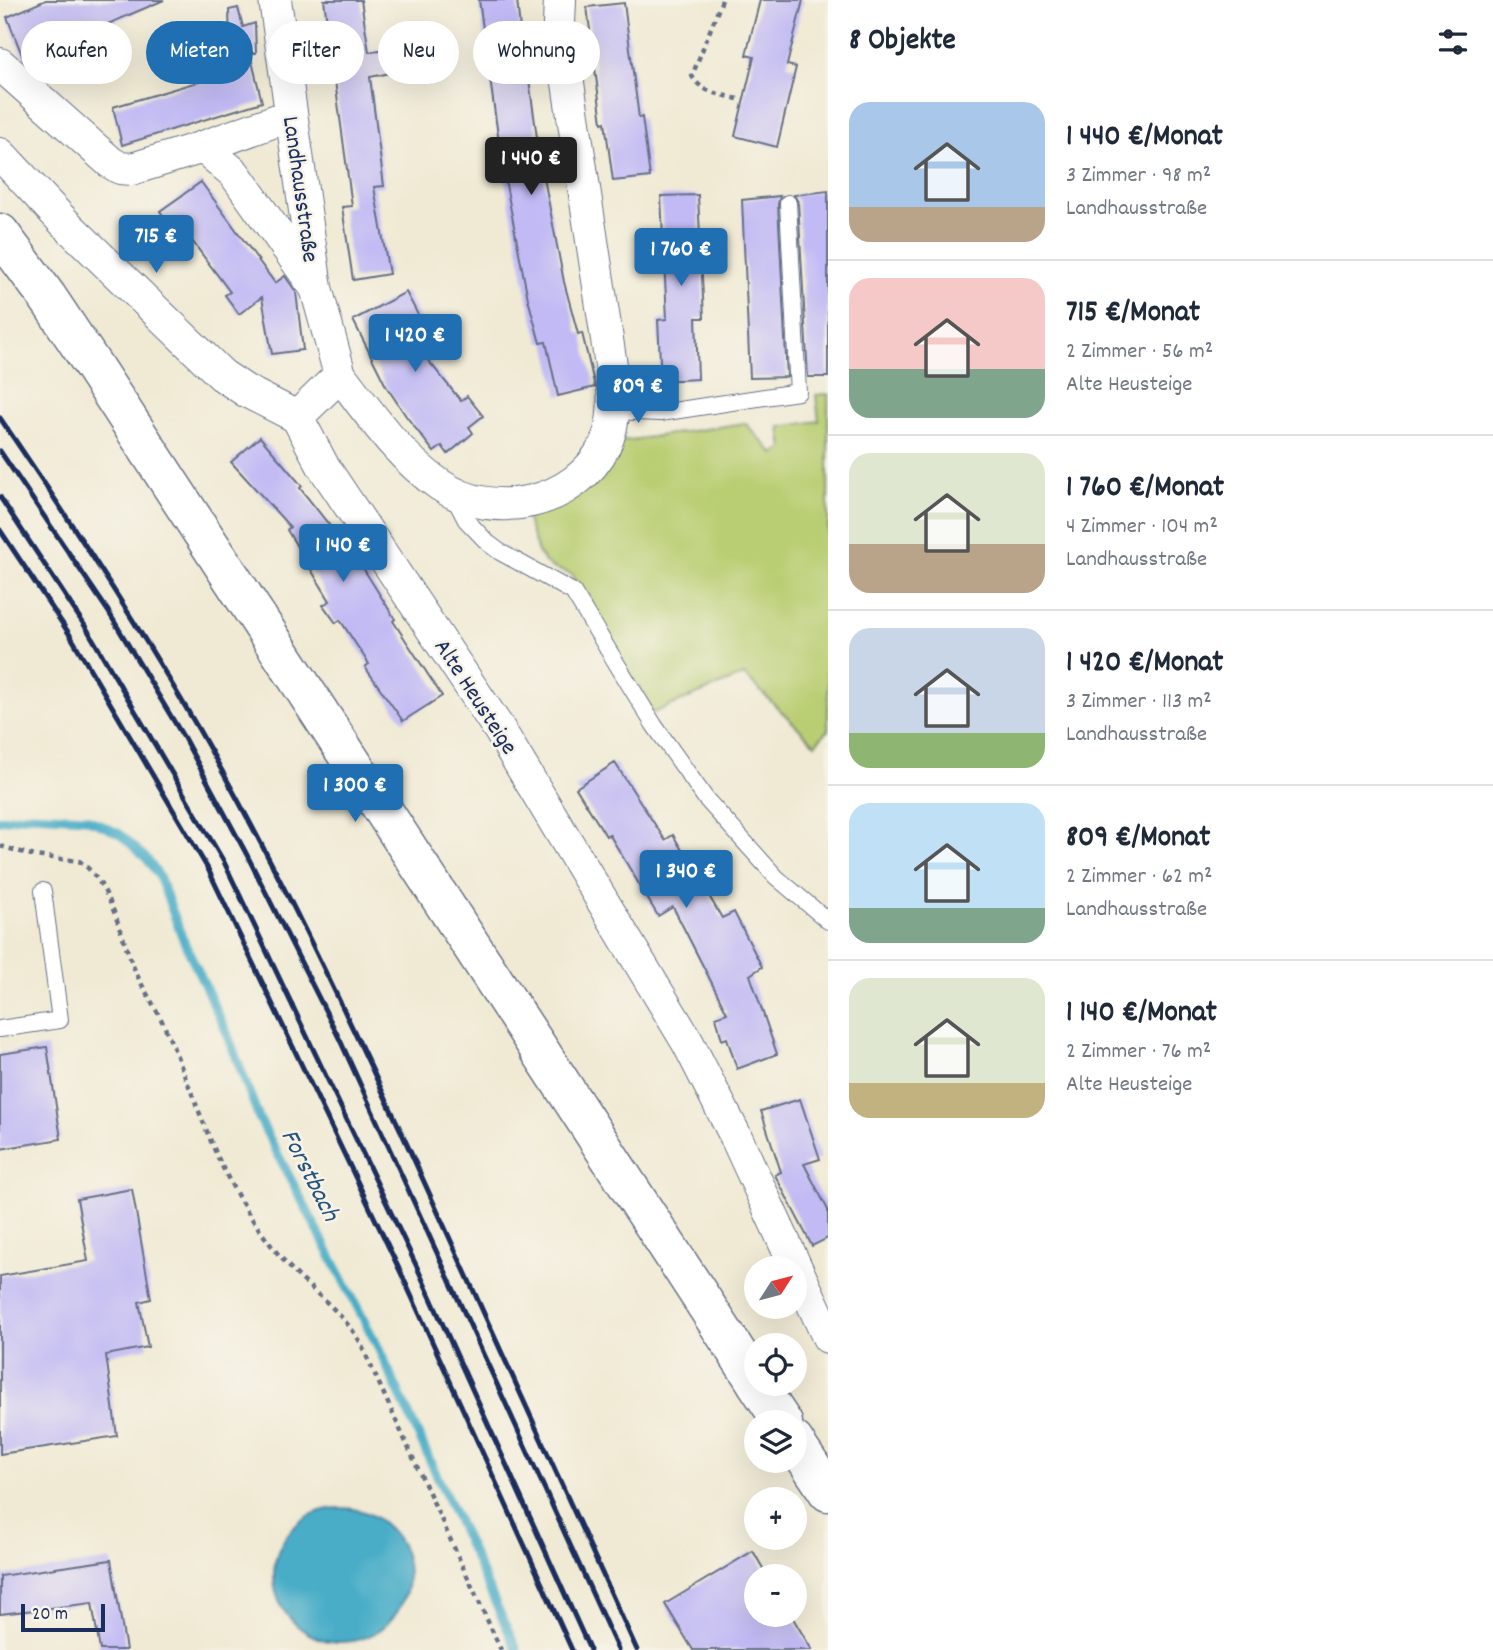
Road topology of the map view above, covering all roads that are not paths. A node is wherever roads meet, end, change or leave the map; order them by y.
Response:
1 (275, 0) edge
2 (560, 0) edge
3 (0, 64) edge
4 (291, 115) junction
5 (203, 148) junction
6 (0, 154) edge
7 (788, 203) dead end
8 (0, 233) edge
9 (316, 288) junction
10 (340, 375) junction
11 (614, 411) junction
12 (297, 417) junction
13 (452, 492) junction
14 (43, 891) dead end
15 (828, 921) edge
16 (0, 1029) edge
17 (828, 1337) edge
18 (744, 1363) edge
19 (807, 1460) edge
20 (828, 1492) edge

1 - 4 street, Landhausstraße
2 - 11 street, Landhausstraße
3 - 5 street
4 - 5 street
4 - 9 street, Landhausstraße
5 - 9 street
6 - 12 street
7 - 11 lane
8 - 18 main road
9 - 10 street, Landhausstraße
10 - 12 street
10 - 13 street, Landhausstraße
11 - 13 street, Landhausstraße
12 - 17 street, Alte Heusteige
13 - 15 lane
14 - 16 lane
19 - 20 main road

